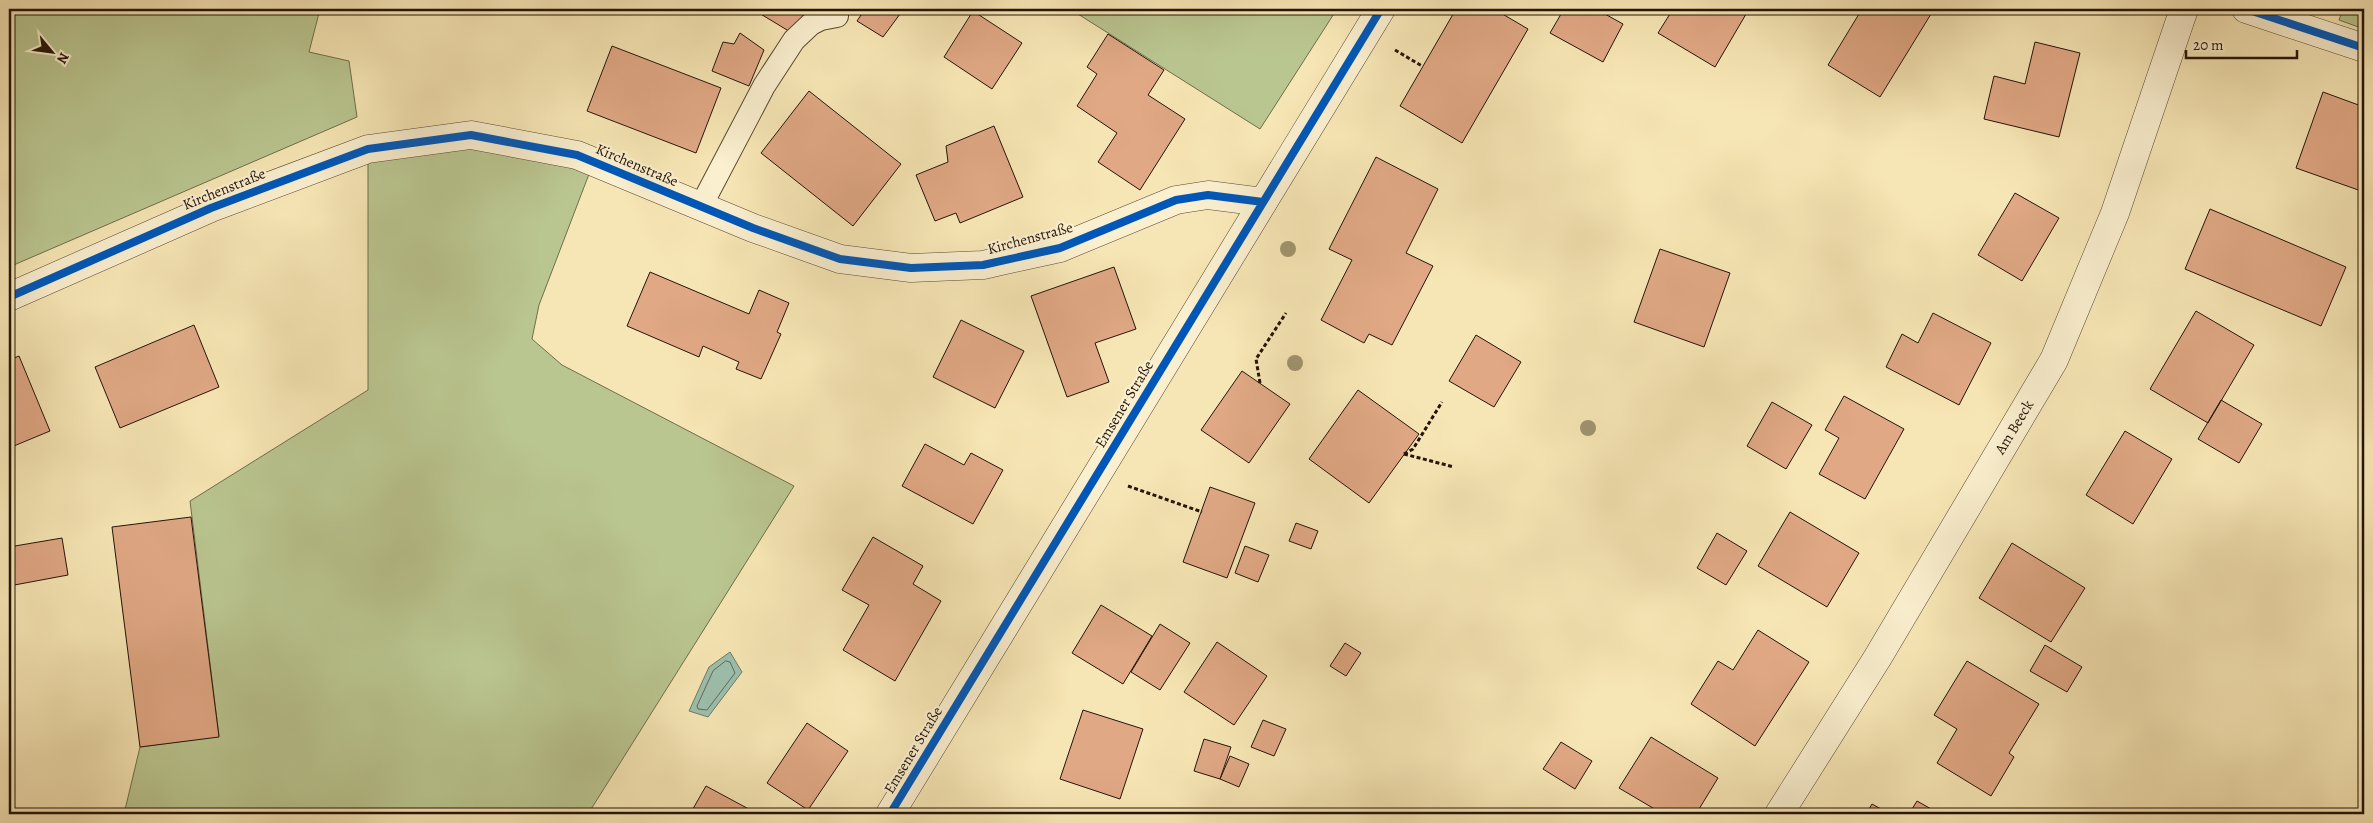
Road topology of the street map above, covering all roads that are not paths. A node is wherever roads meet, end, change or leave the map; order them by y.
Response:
1 (1381, 9) edge
2 (2184, 9) edge
3 (2246, 9) edge
4 (837, 16) dead end
5 (2364, 48) edge
6 (1263, 202) junction
7 (701, 206) junction
8 (9, 297) edge
9 (890, 814) edge
10 (1779, 814) edge

1 - 6 street, Emsener Straße
2 - 10 street, Am Beeck
3 - 5 street
4 - 7 lane
6 - 7 street, Kirchenstraße
6 - 9 street, Emsener Straße
7 - 8 street, Kirchenstraße

